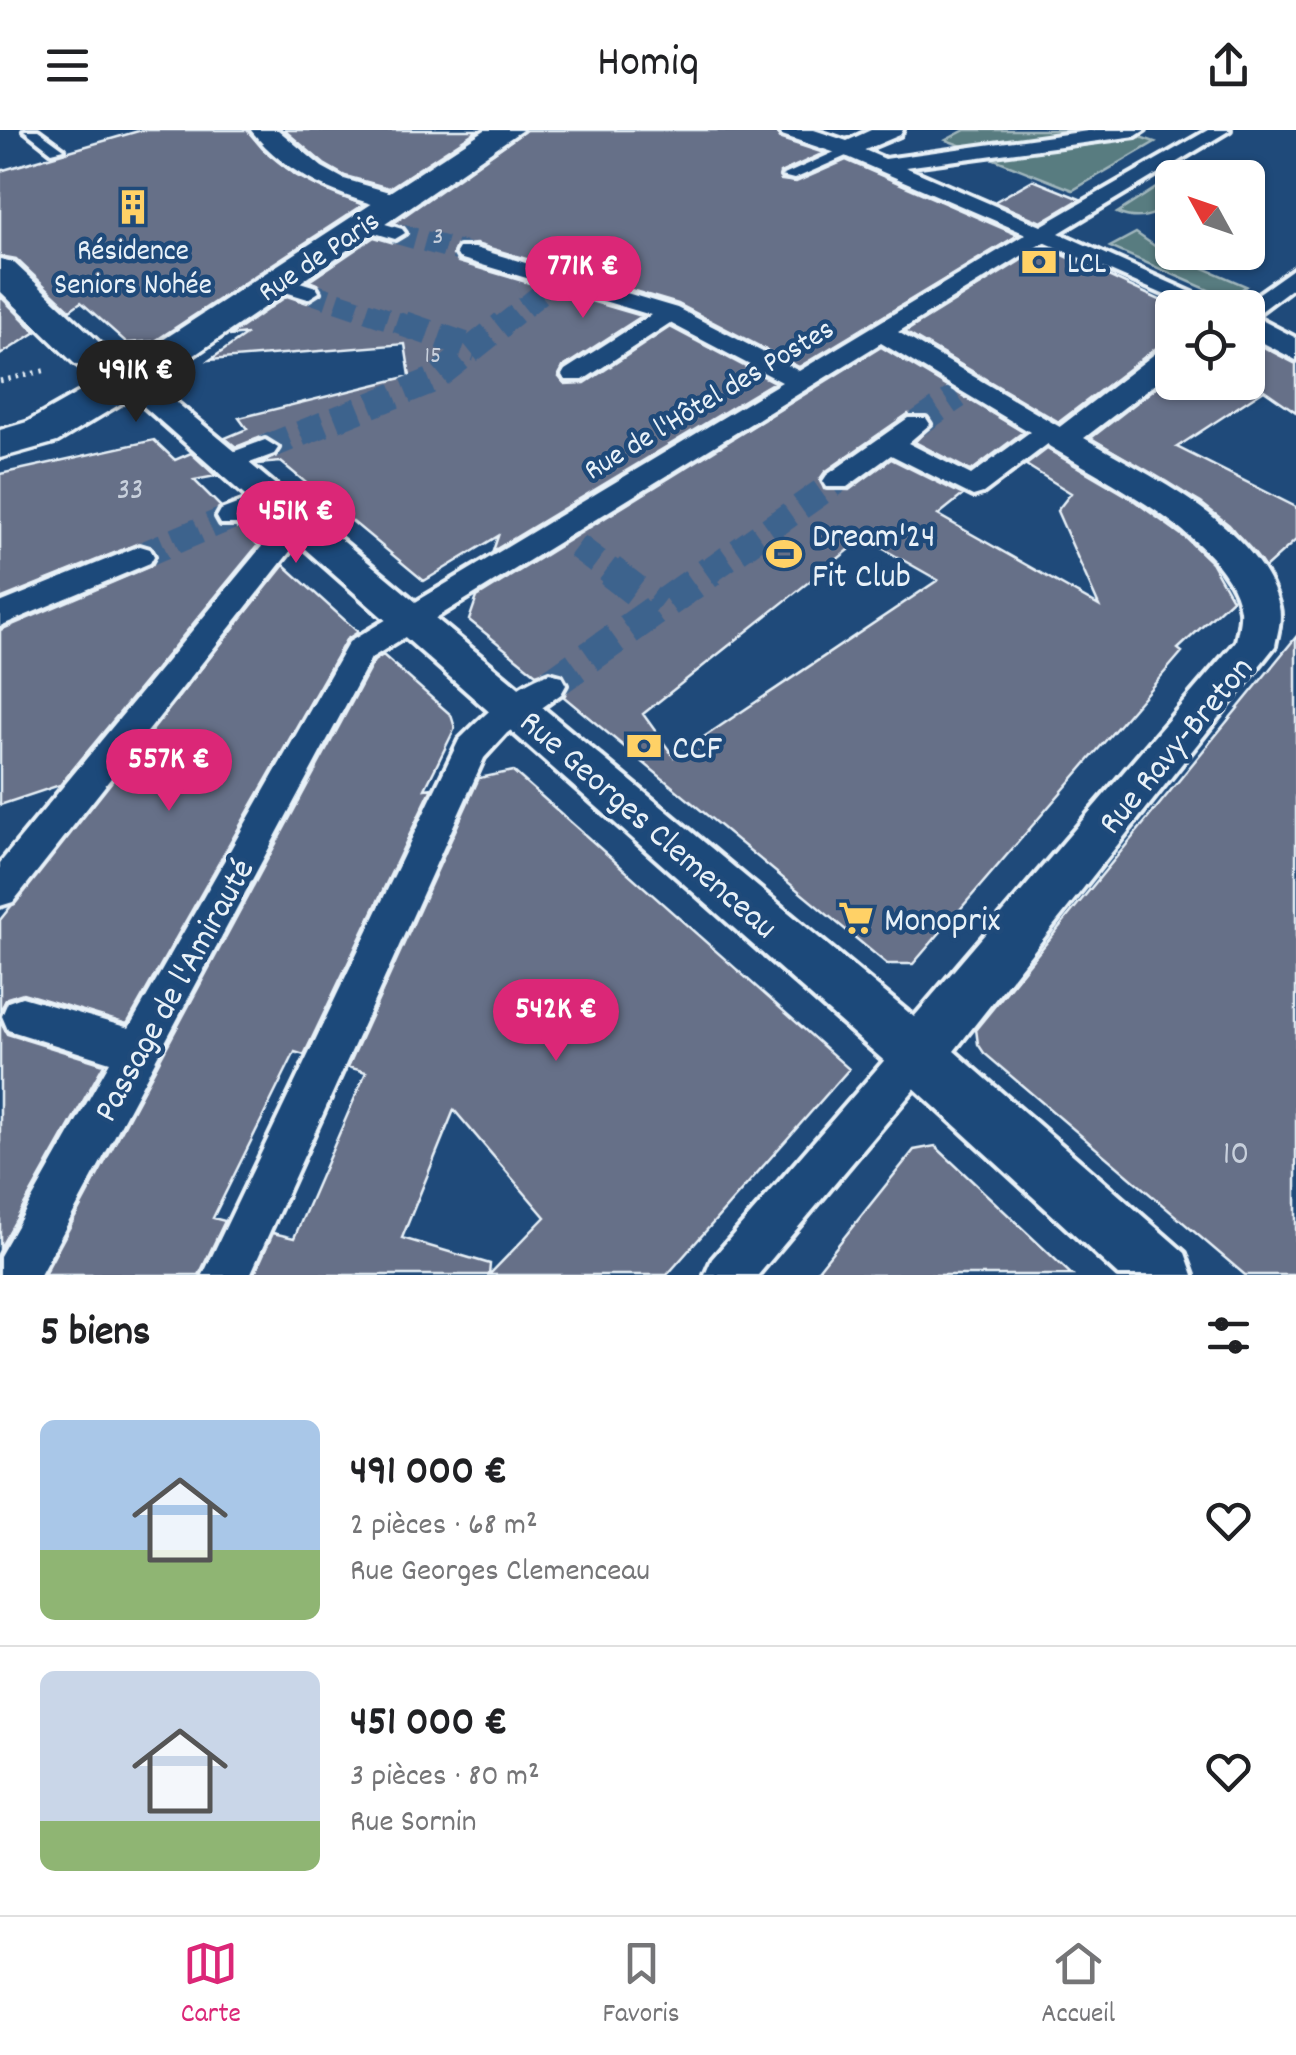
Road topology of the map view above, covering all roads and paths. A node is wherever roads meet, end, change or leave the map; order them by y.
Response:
1 (30, 130) edge
2 (264, 130) edge
3 (506, 130) edge
4 (791, 130) edge
5 (891, 130) edge
6 (1136, 130) edge
7 (1222, 130) edge
8 (57, 150) dead end
9 (848, 150) junction
10 (883, 165) junction
11 (789, 176) dead end
12 (386, 220) junction
13 (1042, 234) junction
14 (468, 253) tunnel mouth
15 (0, 270) edge
16 (1296, 274) edge
17 (1173, 290) edge
18 (1265, 297) edge
19 (669, 313) junction
20 (880, 332) junction
21 (1265, 332) edge
22 (1296, 351) edge
23 (1155, 367) edge
24 (58, 368) dead end
25 (574, 375) dead end
26 (130, 380) junction
27 (0, 381) edge
28 (799, 381) junction
29 (917, 424) tunnel mouth
30 (1054, 435) junction
31 (0, 444) edge
32 (890, 444) junction
33 (265, 448) tunnel mouth
34 (228, 463) junction
35 (837, 481) tunnel mouth
36 (284, 512) junction
37 (231, 517) tunnel mouth
38 (140, 556) tunnel mouth
39 (0, 615) edge
40 (408, 618) junction
41 (533, 697) junction
42 (13, 853) edge
43 (0, 890) edge
44 (22, 1016) dead end
45 (138, 1050) junction
46 (917, 1054) junction
47 (16, 1275) edge
48 (226, 1275) edge
49 (728, 1275) edge
50 (1164, 1275) edge

1 - 8 lane
2 - 12 street
3 - 12 street, Rue de Paris
4 - 9 street
5 - 9 street
6 - 10 street
7 - 13 street, Rue de l'Hôtel des Postes
9 - 10 street
9 - 11 lane
10 - 13 street
12 - 26 street, Rue de Paris
13 - 17 street
13 - 20 street, Rue de l'Hôtel des Postes
14 - 19 street
15 - 26 street
16 - 18 street
19 - 25 street
19 - 28 street
20 - 28 street, Rue de l'Hôtel des Postes
20 - 30 street, Rue Ravy-Breton
21 - 22 street
23 - 30 street
24 - 27 path
26 - 31 street, Rue de Paris
26 - 34 street, Rue Georges Clemenceau
28 - 40 street, Rue de l'Hôtel des Postes
29 - 32 street
30 - 32 street
30 - 46 street, Rue Ravy-Breton
32 - 35 street
33 - 34 street
34 - 36 street, Rue Georges Clemenceau
36 - 37 street
36 - 40 street, Rue Georges Clemenceau
36 - 42 street
38 - 39 street
40 - 41 street, Rue Georges Clemenceau
40 - 45 street, Passage de l'Amirauté
41 - 46 street, Rue Georges Clemenceau
41 - 48 street
42 - 43 street
44 - 45 street
45 - 47 street, Passage de l'Amirauté
46 - 49 street
46 - 50 street, Rue Georges Clemenceau

